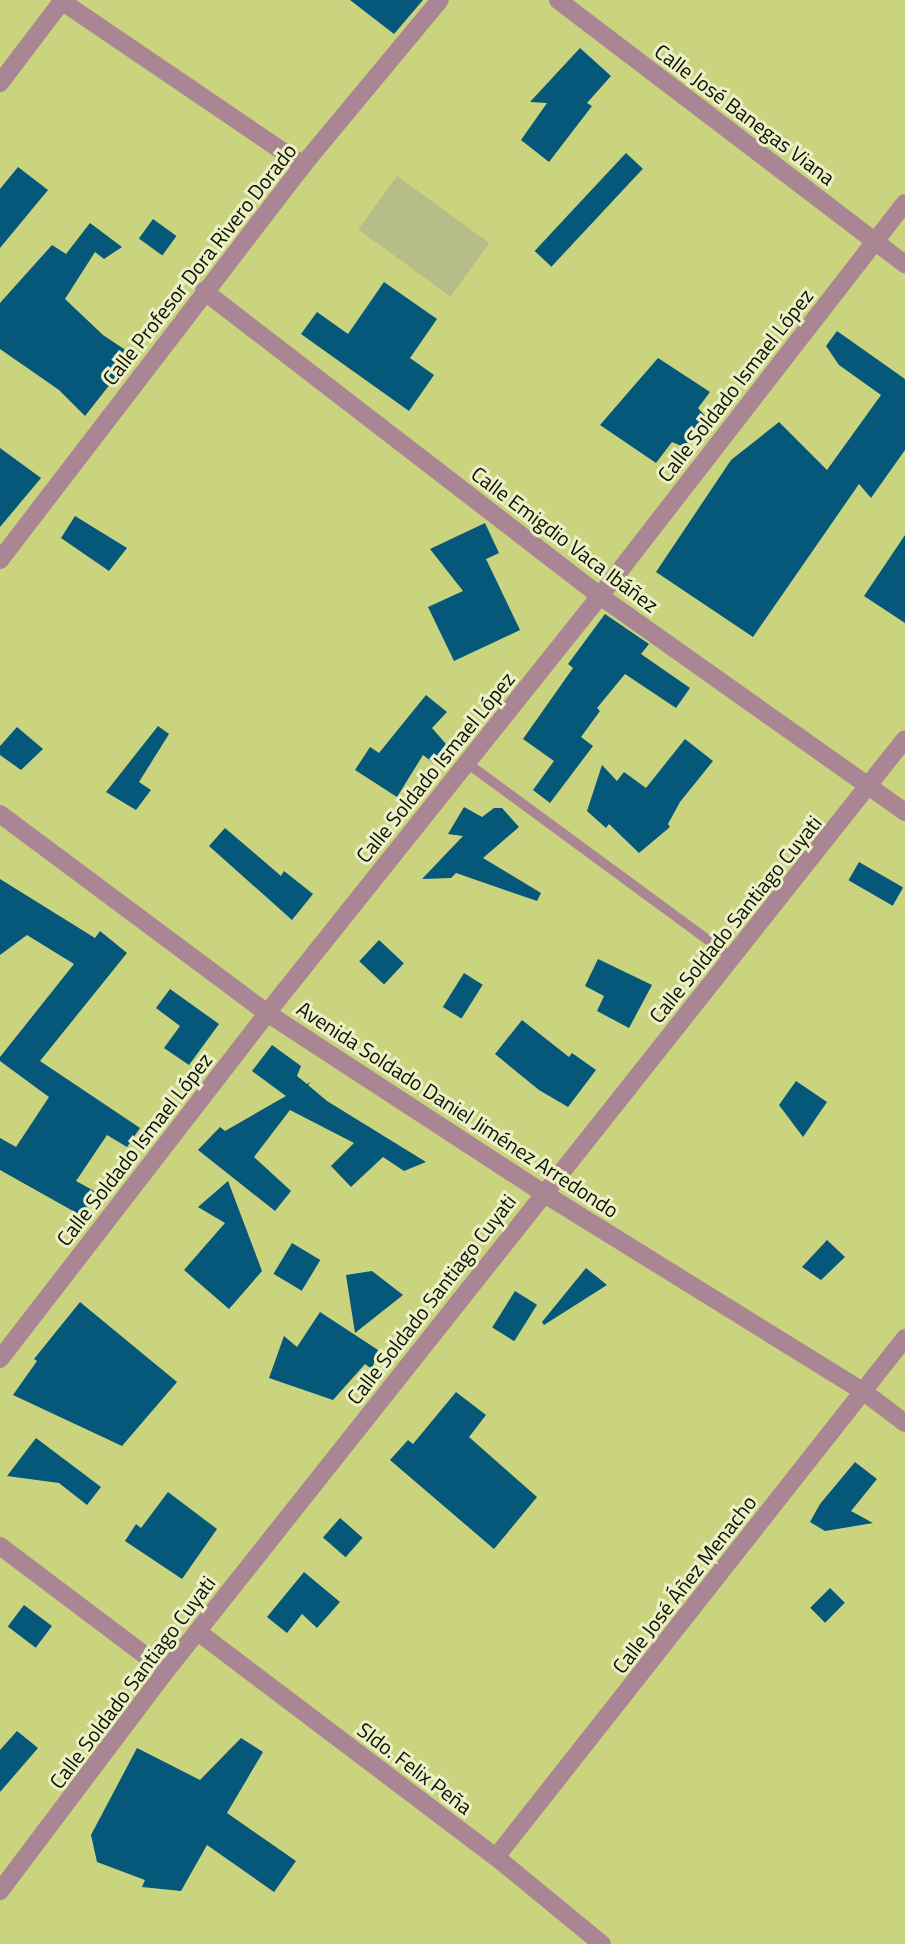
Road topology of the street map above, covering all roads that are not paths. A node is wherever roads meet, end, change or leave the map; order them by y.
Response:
1 (62, 0) edge
2 (440, 0) edge
3 (558, 0) edge
4 (0, 83) edge
5 (303, 165) junction
6 (905, 203) edge
7 (874, 242) junction
8 (905, 264) edge
9 (204, 291) junction
10 (0, 560) edge
11 (600, 596) junction
12 (905, 739) edge
13 (467, 763) junction
14 (870, 786) junction
15 (905, 812) edge
16 (0, 814) edge
17 (732, 958) junction
18 (267, 1012) junction
19 (543, 1193) junction
20 (905, 1338) edge
21 (0, 1359) edge
22 (864, 1392) junction
23 (905, 1423) edge
24 (0, 1546) edge
25 (198, 1632) junction
26 (166, 1671) junction
27 (496, 1857) junction
28 (0, 1891) edge
29 (602, 1944) edge

1 - 4 street
1 - 5 street
2 - 5 street, Calle Profesor Dora Rivero Dorado
3 - 7 street, Calle José Banegas Viana
5 - 9 street, Calle Profesor Dora Rivero Dorado
6 - 7 street, Calle Soldado Ismael López
7 - 8 street, Calle José Banegas Viana
7 - 11 street, Calle Soldado Ismael López
9 - 10 street, Calle Profesor Dora Rivero Dorado
9 - 11 street, Calle Emigdio Vaca Ibáñez
11 - 13 street, Calle Soldado Ismael López
11 - 14 street, Calle Emigdio Vaca Ibáñez
12 - 14 street, Calle Soldado Santiago Cuyati
13 - 17 lane
13 - 18 street, Calle Soldado Ismael López
14 - 15 street, Calle Emigdio Vaca Ibáñez
14 - 17 street, Calle Soldado Santiago Cuyati
16 - 18 street, Avenida Soldado Daniel Jiménez Arredondo
17 - 19 street, Calle Soldado Santiago Cuyati
18 - 19 street, Avenida Soldado Daniel Jiménez Arredondo
18 - 21 street, Calle Soldado Ismael López
19 - 22 street, Avenida Soldado Daniel Jiménez Arredondo
19 - 25 street, Calle Soldado Santiago Cuyati
20 - 22 street, Calle José Áñez Menacho
22 - 23 street, Avenida Soldado Daniel Jiménez Arredondo
22 - 27 street, Calle José Áñez Menacho
24 - 26 street
25 - 26 street, Calle Soldado Santiago Cuyati
25 - 27 street, Sldo. Felix Peña
26 - 28 street, Calle Soldado Santiago Cuyati
27 - 29 street, Sldo. Felix Peña

